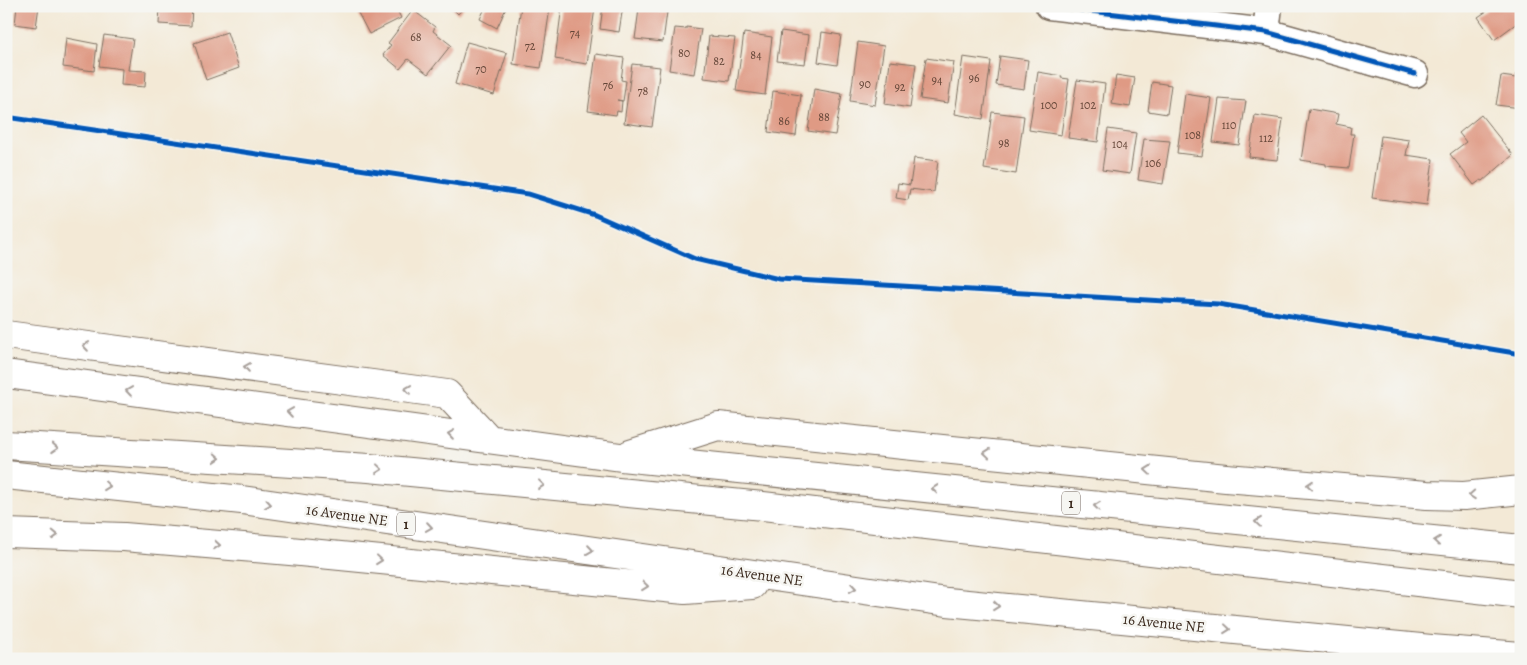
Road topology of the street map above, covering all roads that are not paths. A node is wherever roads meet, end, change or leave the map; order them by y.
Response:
1 (1049, 6) edge
2 (1268, 6) edge
3 (1266, 32) junction
4 (1415, 74) dead end
5 (6, 335) edge
6 (6, 374) edge
7 (489, 439) junction
8 (6, 445) edge
9 (621, 457) junction
10 (6, 475) edge
11 (1521, 490) edge
12 (6, 533) edge
13 (1521, 549) edge
14 (805, 581) junction
15 (1521, 594) edge
16 (1431, 649) junction
17 (1521, 656) edge
18 (1458, 659) edge

1 - 3 street
2 - 3 street
3 - 4 street
7 -> 5 highway
7 -> 6 highway, 1
7 - 9 highway, 1
8 -> 15 highway
11 -> 9 highway
13 -> 9 highway, 1
10 -> 14 highway, 16 Avenue NE / 1
12 -> 14 highway
14 -> 16 highway, 16 Avenue NE / 1
16 - 17 highway, 16 Avenue NE / 1
16 - 18 highway

